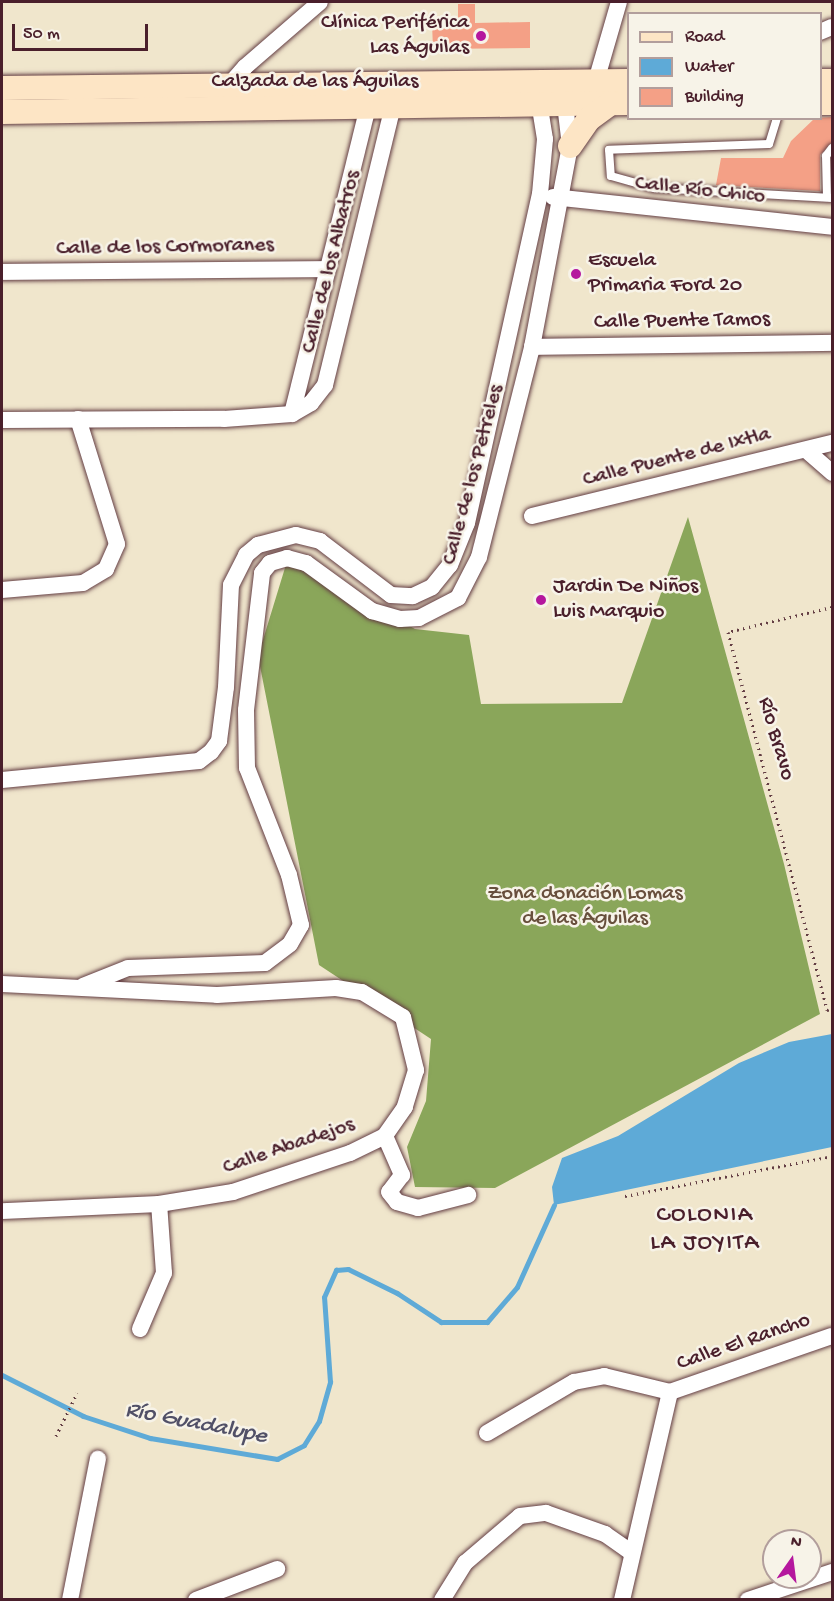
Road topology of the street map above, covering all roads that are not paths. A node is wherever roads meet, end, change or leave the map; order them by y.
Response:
1 (320, 2) edge
2 (619, 2) edge
3 (596, 81) junction
4 (627, 81) edge
5 (231, 83) junction
6 (2, 88) edge
7 (565, 92) junction
8 (537, 93) junction
9 (620, 103) edge
10 (368, 106) junction
11 (393, 106) junction
12 (229, 107) junction
13 (2, 112) edge
14 (776, 120) edge
15 (570, 146) junction
16 (832, 148) edge
17 (540, 194) junction
18 (830, 198) edge
19 (563, 200) junction
20 (832, 227) edge
21 (328, 268) junction
22 (2, 272) edge
23 (832, 343) edge
24 (532, 346) junction
25 (292, 414) junction
26 (78, 419) junction
27 (2, 420) edge
28 (832, 443) edge
29 (806, 450) junction
30 (832, 473) edge
31 (532, 516) dead end
32 (2, 590) edge
33 (2, 780) edge
34 (2, 984) edge
35 (83, 986) junction
36 (386, 1136) junction
37 (468, 1196) dead end
38 (159, 1204) junction
39 (2, 1211) edge
40 (140, 1329) dead end
41 (832, 1336) edge
42 (669, 1392) junction
43 (487, 1433) dead end
44 (98, 1460) dead end
45 (629, 1551) junction
46 (277, 1569) dead end
47 (832, 1572) edge
48 (70, 1599) edge
49 (196, 1599) edge
50 (442, 1599) edge
51 (622, 1599) edge
52 (747, 1599) edge

1 - 5 street
2 - 3 street
3 - 4 main road, Calzada de las Águilas
3 - 7 main road, Calzada de las Águilas
5 - 6 main road, Calzada de las Águilas
5 - 8 main road, Calzada de las Águilas
5 - 12 street
7 - 8 main road, Calzada de las Águilas
7 - 9 main road, Calzada de las Águilas
7 - 15 street, Calle de los Petreles
8 - 11 main road, Calzada de las Águilas
8 - 17 street, Calle de los Petreles
9 - 15 main road
10 - 11 main road, Calzada de las Águilas
10 - 12 main road, Calzada de las Águilas
10 - 21 street, Calle de los Albatros
11 - 25 street, Calle de los Albatros
12 - 13 main road, Calzada de las Águilas
14 - 18 lane
15 - 19 street, Calle de los Petreles
16 - 18 lane
17 - 19 street, Calle Río Chico
17 - 33 street, Calle de los Petreles
19 - 20 street, Calle Río Chico
19 - 24 street, Calle de los Petreles
21 - 22 street, Calle de los Cormoranes
21 - 25 street, Calle de los Albatros
23 - 24 street, Calle Puente Tamos
24 - 35 street, Calle de los Petreles
25 - 26 street
26 - 27 street
26 - 32 street
28 - 29 street, Calle Puente de Ixtla
29 - 30 street
29 - 31 street, Calle Puente de Ixtla
34 - 35 street, Calle Abadejos
35 - 36 street, Calle Abadejos
36 - 37 street
36 - 38 street, Calle Abadejos
38 - 39 street, Calle Abadejos
38 - 40 street
41 - 42 street, Calle El Rancho
42 - 43 street
42 - 45 street
44 - 48 street
45 - 50 street
45 - 51 street
46 - 49 street
47 - 52 street

